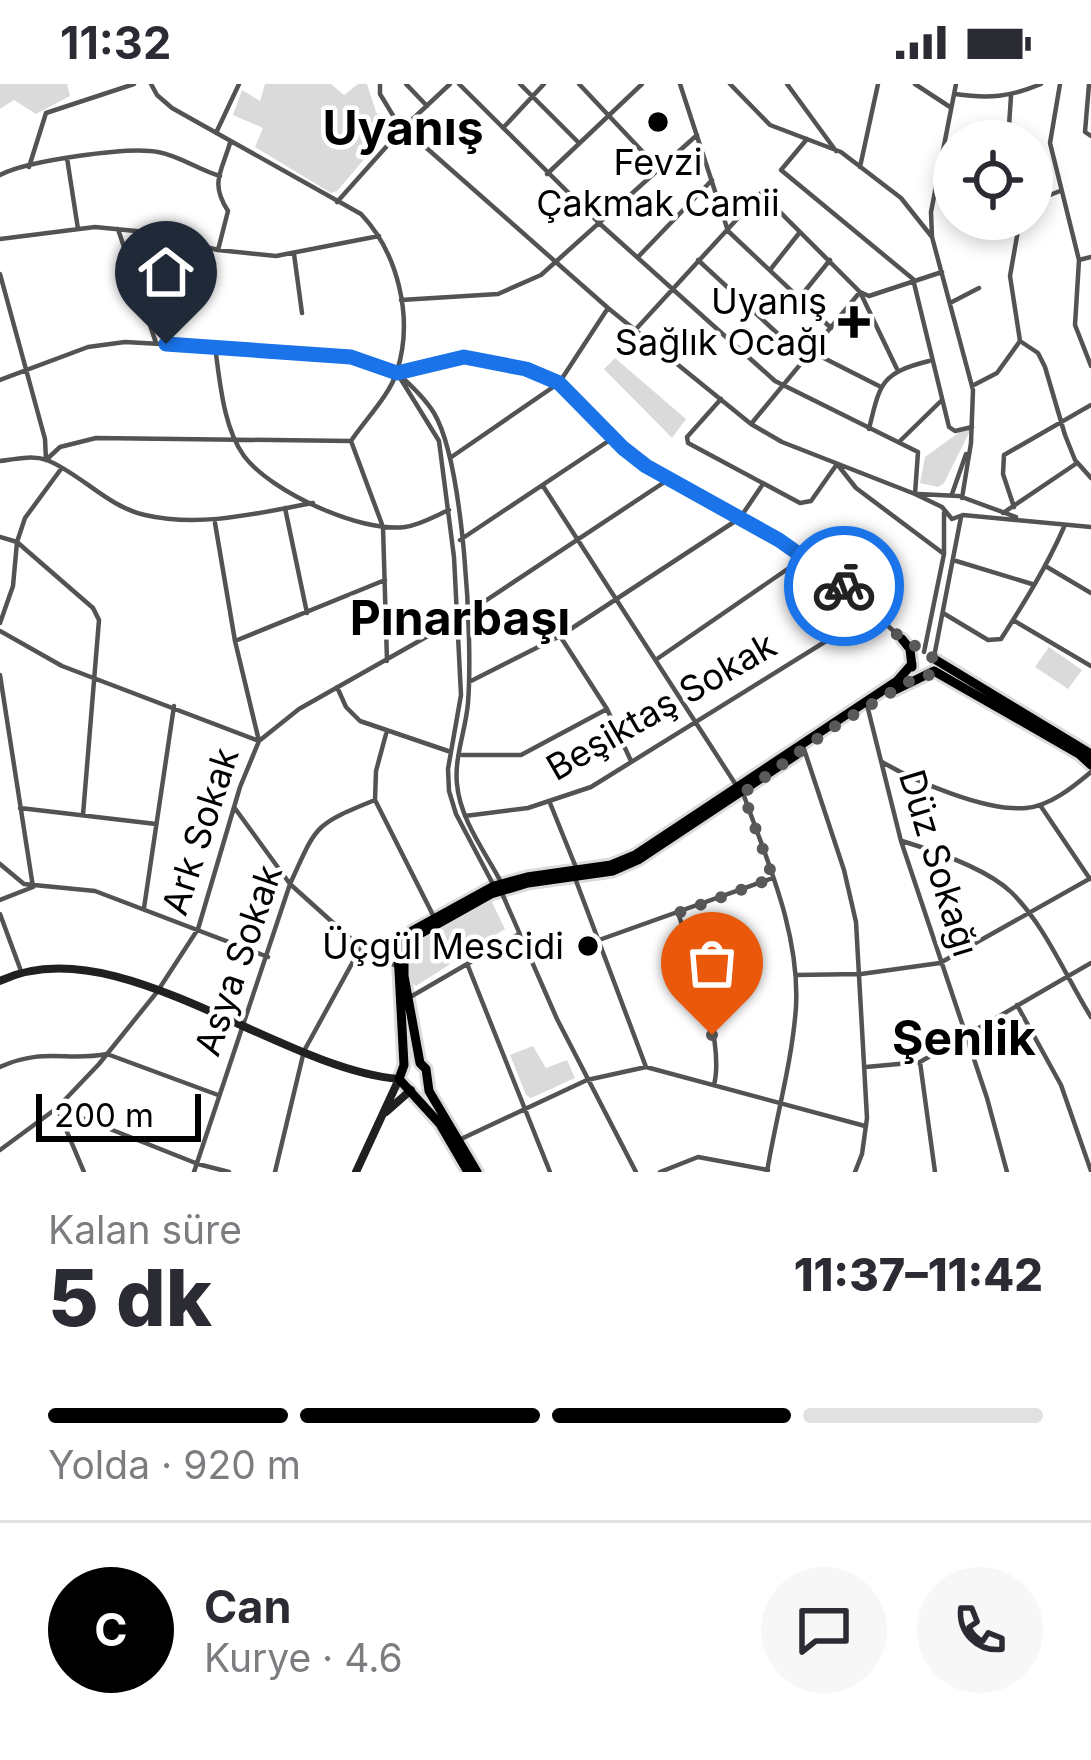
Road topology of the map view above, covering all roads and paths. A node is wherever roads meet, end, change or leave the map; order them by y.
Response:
1 (134, 84) edge
2 (151, 84) edge
3 (380, 84) edge
4 (406, 84) edge
5 (450, 84) edge
6 (459, 84) edge
7 (520, 84) edge
8 (544, 84) edge
9 (579, 84) edge
10 (641, 84) edge
11 (680, 84) edge
12 (730, 84) edge
13 (787, 84) edge
14 (878, 84) edge
15 (915, 84) edge
16 (956, 84) edge
17 (1041, 84) edge
18 (1060, 84) edge
19 (1089, 84) edge
20 (237, 85) edge
21 (955, 94) junction
22 (1011, 96) junction
23 (532, 97) junction
24 (427, 106) junction
25 (952, 108) junction
26 (608, 116) junction
27 (950, 120) edge
28 (1009, 120) edge
29 (403, 128) junction
30 (501, 130) junction
31 (215, 133) junction
32 (697, 135) junction
33 (1091, 136) edge
34 (807, 139) junction
35 (230, 143) junction
36 (579, 143) junction
37 (836, 151) junction
38 (67, 158) junction
39 (29, 167) junction
40 (860, 167) junction
41 (658, 168) junction
42 (547, 174) junction
43 (0, 175) edge
44 (220, 176) junction
45 (712, 180) junction
46 (1060, 191) junction
47 (1053, 194) edge
48 (337, 202) junction
49 (933, 202) edge
50 (598, 223) junction
51 (78, 229) junction
52 (118, 229) junction
53 (728, 232) junction
54 (800, 232) junction
55 (381, 236) junction
56 (932, 238) junction
57 (0, 239) edge
58 (1016, 240) edge
59 (218, 250) junction
60 (294, 254) junction
61 (638, 257) junction
62 (1091, 257) edge
63 (698, 260) junction
64 (830, 260) junction
65 (1079, 260) junction
66 (557, 263) junction
67 (770, 270) junction
68 (942, 272) junction
69 (0, 274) edge
70 (913, 279) junction
71 (980, 288) dead end
72 (672, 292) junction
73 (860, 292) junction
74 (799, 298) junction
75 (400, 300) junction
76 (950, 303) junction
77 (608, 308) junction
78 (302, 313) dead end
79 (831, 328) junction
80 (635, 330) junction
81 (1020, 341) junction
82 (157, 344) junction
83 (215, 347) junction
84 (812, 352) junction
85 (805, 360) junction
86 (932, 360) junction
87 (1091, 366) edge
88 (897, 369) junction
89 (27, 370) junction
90 (397, 373) junction
91 (0, 380) edge
92 (559, 383) junction
93 (783, 386) junction
94 (879, 386) junction
95 (972, 386) junction
96 (722, 400) junction
97 (942, 400) junction
98 (1091, 405) edge
99 (751, 424) junction
100 (1061, 424) junction
101 (972, 428) junction
102 (869, 429) junction
103 (613, 438) junction
104 (235, 439) junction
105 (352, 441) junction
106 (901, 441) junction
107 (971, 443) junction
108 (450, 458) junction
109 (46, 460) junction
110 (0, 461) edge
111 (1077, 463) junction
112 (837, 464) junction
113 (61, 469) junction
114 (1091, 478) edge
115 (669, 479) junction
116 (763, 484) junction
117 (543, 485) junction
118 (915, 494) junction
119 (950, 496) junction
120 (964, 500) junction
121 (314, 503) junction
122 (1014, 507) junction
123 (285, 508) junction
124 (449, 510) junction
125 (943, 510) junction
126 (1004, 514) junction
127 (962, 516) junction
128 (740, 518) junction
129 (214, 520) junction
130 (1028, 521) junction
131 (383, 527) junction
132 (1064, 527) junction
133 (1091, 527) edge
134 (0, 537) edge
135 (579, 537) junction
136 (460, 540) junction
137 (17, 542) junction
138 (944, 554) junction
139 (806, 557) junction
140 (953, 560) junction
141 (1047, 567) junction
142 (385, 580) junction
143 (0, 582) edge
144 (1031, 584) junction
145 (13, 586) junction
146 (1091, 593) edge
147 (618, 597) junction
148 (874, 612) junction
149 (307, 613) junction
150 (943, 613) junction
151 (466, 614) junction
152 (458, 619) junction
153 (1013, 620) junction
154 (0, 622) edge
155 (0, 632) edge
156 (560, 636) junction
157 (902, 639) junction
158 (235, 641) junction
159 (656, 658) junction
160 (930, 658) junction
161 (387, 661) junction
162 (912, 662) junction
163 (1091, 666) edge
164 (0, 675) edge
165 (920, 675) junction
166 (92, 679) junction
167 (469, 682) junction
168 (337, 687) junction
169 (867, 705) junction
170 (174, 706) junction
171 (607, 709) junction
172 (697, 719) junction
173 (386, 732) junction
174 (259, 740) junction
175 (803, 749) junction
176 (456, 753) junction
177 (1091, 754) edge
178 (879, 760) junction
179 (632, 762) junction
180 (1091, 768) edge
181 (741, 790) junction
182 (375, 800) junction
183 (550, 803) junction
184 (1040, 805) junction
185 (234, 807) junction
186 (20, 808) junction
187 (82, 815) junction
188 (464, 816) junction
189 (156, 824) junction
190 (901, 841) junction
191 (0, 864) edge
192 (576, 874) junction
193 (773, 878) junction
194 (1091, 879) edge
195 (290, 884) junction
196 (33, 887) junction
197 (499, 887) junction
198 (0, 900) edge
199 (144, 909) junction
200 (1028, 912) junction
201 (678, 913) junction
202 (0, 914) edge
203 (434, 917) junction
204 (198, 929) junction
205 (519, 934) junction
206 (598, 940) junction
207 (361, 947) junction
208 (268, 957) junction
209 (940, 963) junction
210 (1091, 963) edge
211 (468, 966) junction
212 (398, 967) junction
213 (21, 971) junction
214 (861, 974) junction
215 (794, 975) junction
216 (1066, 976) junction
217 (0, 981) edge
218 (158, 992) junction
219 (407, 999) junction
220 (1017, 1005) junction
221 (1091, 1017) edge
222 (244, 1027) junction
223 (965, 1036) junction
224 (304, 1051) junction
225 (107, 1054) junction
226 (920, 1062) junction
227 (420, 1063) junction
228 (404, 1065) junction
229 (0, 1067) edge
230 (646, 1067) junction
231 (866, 1067) junction
232 (399, 1079) junction
233 (587, 1080) junction
234 (426, 1081) junction
235 (714, 1085) junction
236 (411, 1089) junction
237 (220, 1096) junction
238 (781, 1103) junction
239 (57, 1108) junction
240 (525, 1109) junction
241 (377, 1121) junction
242 (865, 1126) junction
243 (458, 1140) junction
244 (0, 1150) edge
245 (198, 1164) junction
246 (1091, 1169) edge
247 (768, 1171) edge
248 (83, 1172) edge
249 (194, 1172) edge
250 (229, 1172) edge
251 (275, 1172) edge
252 (356, 1172) edge
253 (467, 1172) edge
254 (477, 1172) edge
255 (550, 1172) edge
256 (635, 1172) edge
257 (660, 1172) edge
258 (855, 1172) edge
259 (935, 1172) edge
260 (1006, 1172) edge
261 (1077, 1172) edge

1 - 39 street
2 - 31 street
3 - 29 street
4 - 24 street
5 - 24 street
6 - 30 street
7 - 23 street
8 - 23 street
9 - 26 street
10 - 26 street
11 - 32 street
12 - 34 street
13 - 37 street
14 - 40 street
15 - 25 street
16 - 21 street
17 - 22 street
18 - 46 street
19 - 33 street
20 - 31 street
21 - 22 street
21 - 25 street
22 - 28 street
23 - 30 street
23 - 36 street
24 - 29 street
25 - 27 street
26 - 36 street
26 - 41 street
29 - 48 street
29 - 66 street
30 - 42 street
31 - 35 street
32 - 41 street
32 - 45 street
34 - 37 street
34 - 70 street
35 - 44 street
35 - 48 street
36 - 42 street
37 - 40 street
38 - 39 street
38 - 44 street
38 - 51 street
39 - 43 street
40 - 56 street
41 - 50 street
42 - 50 street
44 - 59 street
45 - 53 street
45 - 61 street
46 - 47 street
46 - 65 street
48 - 55 street
49 - 56 street
50 - 61 street
50 - 66 street
51 - 52 street
51 - 57 street
52 - 59 street
52 - 82 street
53 - 54 street
53 - 63 street
53 - 67 street
54 - 64 street
54 - 67 street
55 - 60 street
55 - 75 street
56 - 68 street
58 - 81 street
59 - 60 street
60 - 78 street
61 - 72 street
62 - 65 street
63 - 72 street
63 - 85 street
64 - 73 street
64 - 74 street
65 - 87 street
66 - 75 street
66 - 77 street
67 - 74 street
68 - 70 street
68 - 76 street
69 - 89 street
70 - 73 street
70 - 86 street
71 - 76 street
72 - 80 street
72 - 93 street
73 - 79 street
73 - 88 street
74 - 79 street
75 - 90 street
76 - 95 street
77 - 80 street
77 - 92 street
79 - 84 street
80 - 96 street
81 - 95 street
81 - 100 street
82 - 83 street
82 - 89 street
83 - 90 street
83 - 104 street
84 - 85 street
84 - 94 street
85 - 93 street
86 - 88 street
86 - 97 street
88 - 94 street
89 - 91 street
89 - 109 street
90 - 92 street
90 - 105 street
90 - 108 street
90 - 124 street
92 - 103 street
92 - 108 street
93 - 99 street
93 - 102 street
94 - 102 street
95 - 101 street
96 - 99 street
96 - 116 street
97 - 101 street
97 - 106 street
98 - 100 street
99 - 112 street
100 - 111 street
100 - 122 street
101 - 107 street
102 - 106 street
103 - 115 street
103 - 117 street
104 - 105 street
104 - 109 street
104 - 121 street
105 - 131 street
106 - 118 street
107 - 119 street
107 - 120 street
108 - 136 street
109 - 110 street
109 - 113 street
111 - 114 street
111 - 122 street
112 - 116 street
112 - 118 street
112 - 138 street
113 - 129 street
113 - 137 street
115 - 128 street
115 - 135 street
116 - 128 street
117 - 135 street
117 - 136 street
118 - 119 street
118 - 125 street
119 - 120 street
119 - 125 street
120 - 126 street
120 - 127 street
121 - 123 street
121 - 131 street
122 - 126 street
123 - 129 street
123 - 149 street
124 - 131 street
124 - 152 street
125 - 127 street
125 - 138 street
126 - 130 street
127 - 130 street
127 - 140 street
128 - 139 street
128 - 147 street
129 - 158 street
130 - 132 street
131 - 142 street
132 - 133 street
132 - 141 street
134 - 137 street
135 - 147 street
135 - 151 street
136 - 151 street
137 - 145 street
137 - 166 street
138 - 160 street
139 - 148 street
139 - 159 street
140 - 144 street
140 - 150 street
141 - 144 street
141 - 146 street
142 - 149 street
142 - 161 street
143 - 145 street
144 - 153 street
145 - 154 street
147 - 156 street
147 - 159 street
148 - 157 street
148 - 172 street, Beşiktaş Sokak
149 - 158 street
150 - 153 street
150 - 160 street
151 - 152 street
151 - 167 street
152 - 161 street
152 - 176 street
153 - 163 street
155 - 166 street
156 - 167 street
156 - 171 street
157 - 160 main road
157 - 162 main road
158 - 174 street
159 - 172 street
160 - 162 main road
160 - 165 main road
160 - 177 main road
160 - 180 main road
161 - 168 street
162 - 165 main road
162 - 181 main road
164 - 186 street
165 - 169 main road
166 - 170 street
166 - 187 street
167 - 176 street
168 - 173 street
168 - 174 street
169 - 175 main road
169 - 178 street, Düz Sokağı
170 - 174 street
170 - 189 street
171 - 176 street
171 - 179 street
172 - 179 street, Beşiktaş Sokak
172 - 181 street
173 - 176 street
173 - 182 street
174 - 185 street, Ark Sokak
175 - 181 main road
175 - 214 street
176 - 188 street
176 - 197 street
178 - 184 street
178 - 190 street, Düz Sokağı
179 - 183 street, Beşiktaş Sokak
180 - 184 street
181 - 192 main road
181 - 193 street
182 - 195 street, Asya Sokak
182 - 203 street
183 - 188 street, Beşiktaş Sokak
183 - 192 street
184 - 194 street
185 - 195 street
185 - 204 street, Ark Sokak
186 - 187 street
186 - 196 street
187 - 189 street
188 - 197 street
189 - 199 street
190 - 200 street
190 - 209 street, Düz Sokağı
191 - 196 street
192 - 197 main road
192 - 206 street
193 - 201 street
193 - 215 street
194 - 200 street
195 - 207 street
195 - 208 street, Asya Sokak
196 - 198 street
196 - 199 street
197 - 203 main road
197 - 205 street
197 - 219 main road
199 - 204 street
200 - 209 street
200 - 216 street
201 - 206 street
201 - 235 street
202 - 213 street
203 - 212 main road
204 - 208 street
204 - 218 street, Ark Sokak
205 - 211 street
205 - 233 street
206 - 230 street
207 - 212 street
207 - 224 street
208 - 222 street, Asya Sokak
209 - 214 street
209 - 223 street, Düz Sokağı
210 - 216 street
211 - 219 street
211 - 240 street
212 - 228 main road
213 - 217 main road
213 - 218 main road
214 - 215 street
214 - 231 street
215 - 238 street
216 - 220 street
216 - 221 street
218 - 222 main road
218 - 225 street, Ark Sokak
219 - 227 main road
220 - 223 street
220 - 246 street
222 - 224 main road
222 - 237 street, Asya Sokak
223 - 226 street
223 - 260 street, Düz Sokağı
224 - 232 main road
224 - 251 street
225 - 229 street
225 - 237 street
225 - 239 street, Ark Sokak
226 - 231 street
226 - 259 street
227 - 228 main road
227 - 234 main road
228 - 232 main road
230 - 233 street
230 - 235 street
231 - 242 street
232 - 236 main road
232 - 241 main road
233 - 240 street
233 - 256 street
234 - 236 main road
234 - 243 main road
235 - 238 street
236 - 241 main road
236 - 253 main road
237 - 245 street, Asya Sokak
238 - 242 street
238 - 247 street
239 - 244 street, Ark Sokak
239 - 245 street
239 - 248 street
240 - 243 street
240 - 255 street
241 - 252 main road
242 - 258 street
243 - 254 main road
245 - 249 street, Asya Sokak
245 - 250 street
246 - 261 street
247 - 257 street

